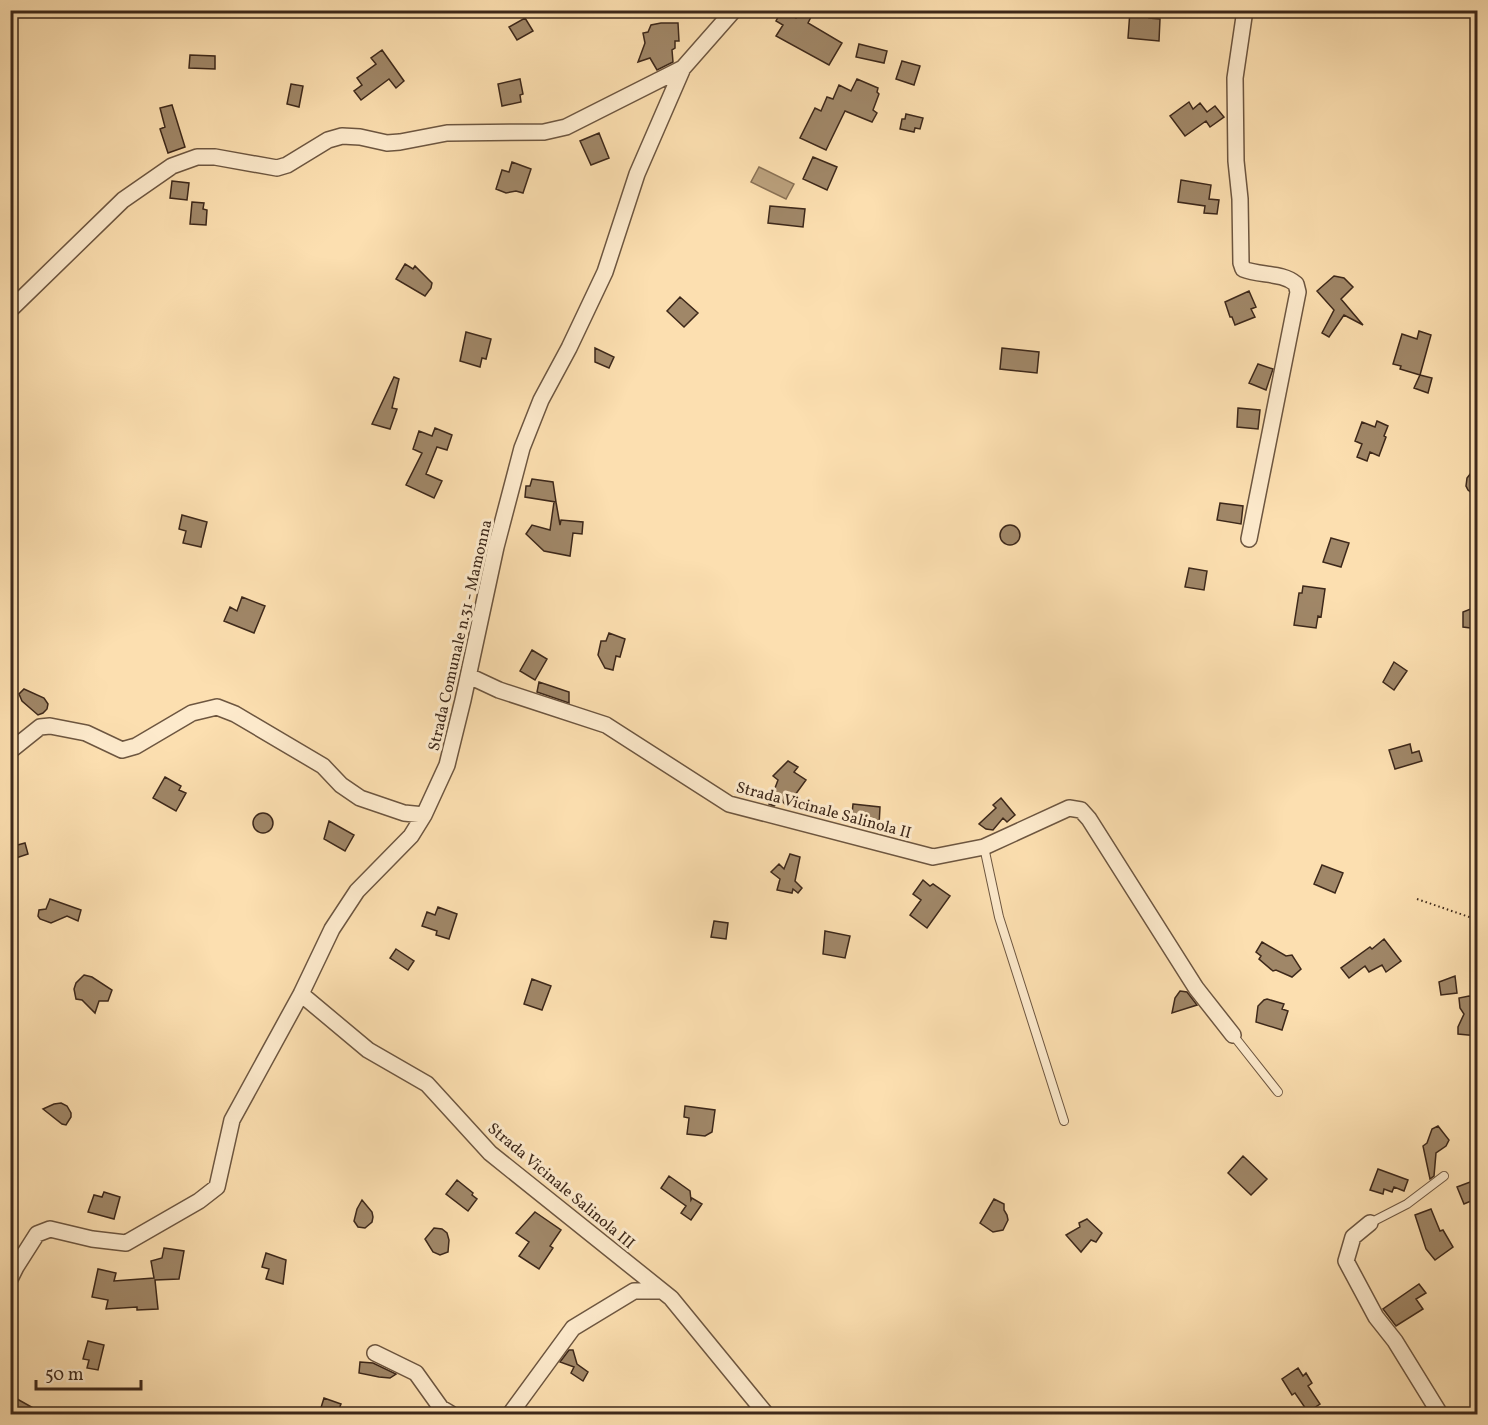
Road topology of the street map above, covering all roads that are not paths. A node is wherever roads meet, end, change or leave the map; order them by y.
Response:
1 (734, 10) edge
2 (1245, 10) edge
3 (683, 68) junction
4 (10, 310) edge
5 (1250, 538) dead end
6 (469, 676) junction
7 (10, 751) edge
8 (424, 815) junction
9 (984, 847) junction
10 (301, 994) junction
11 (1233, 1035) joint
12 (1278, 1092) dead end
13 (1064, 1121) dead end
14 (1444, 1176) dead end
15 (1370, 1223) joint
16 (15, 1259) edge
17 (10, 1279) edge
18 (662, 1291) junction
19 (375, 1353) dead end
20 (451, 1414) edge
21 (510, 1414) edge
22 (766, 1414) edge
23 (1440, 1414) edge

1 - 3 street, Strada Comunale n.31 - Mamonna
2 - 5 street
3 - 4 street
3 - 6 street, Strada Comunale n.31 - Mamonna
6 - 8 street, Strada Comunale n.31 - Mamonna
6 - 9 street, Strada Vicinale Salinola II
7 - 8 street
8 - 10 street, Strada Comunale n.31 - Mamonna
9 - 11 street, Strada Vicinale Salinola II
9 - 13 lane
10 - 16 street, Strada Comunale n.31 - Mamonna
10 - 18 street, Strada Vicinale Salinola III
11 - 12 lane, Strada Vicinale Salinola II
14 - 15 lane
15 - 23 street
16 - 17 street, Strada Comunale n.31 - Mamonna
18 - 21 street
18 - 22 street, Strada Vicinale Salinola III
19 - 20 street

